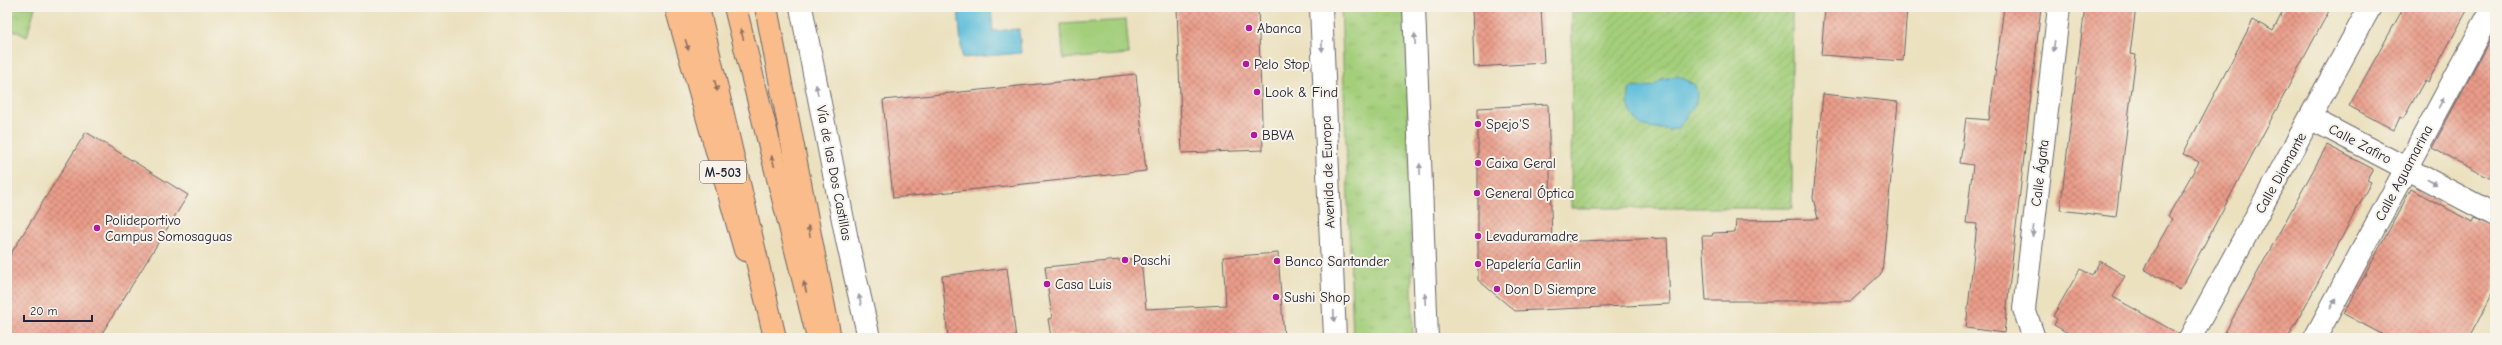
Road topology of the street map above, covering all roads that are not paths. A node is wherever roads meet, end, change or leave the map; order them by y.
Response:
1 (676, 7) edge
2 (698, 7) edge
3 (735, 7) edge
4 (766, 7) edge
5 (801, 7) edge
6 (1321, 7) edge
7 (1414, 7) edge
8 (2059, 7) edge
9 (2370, 7) edge
10 (2492, 7) edge
11 (2310, 118) junction
12 (2407, 168) junction
13 (2495, 215) edge
14 (769, 338) edge
15 (775, 338) edge
16 (818, 338) edge
17 (830, 338) edge
18 (869, 338) edge
19 (1334, 338) edge
20 (1427, 338) edge
21 (2034, 338) edge
22 (2190, 338) edge
23 (2315, 338) edge

1 -> 14 highway, M-503
2 -> 15 highway, M-503
16 -> 3 highway
17 -> 4 highway
18 -> 5 street, Vía de las Dos Castillas
6 -> 19 street, Avenida de Europa
20 -> 7 street
8 -> 21 street, Calle Ágata
9 - 11 street, Calle Diamante
12 -> 10 street, Calle Aguamarina
11 - 12 street, Calle Zafiro
11 - 22 street, Calle Diamante
12 -> 13 street, Calle Zafiro
23 -> 12 street, Calle Aguamarina

